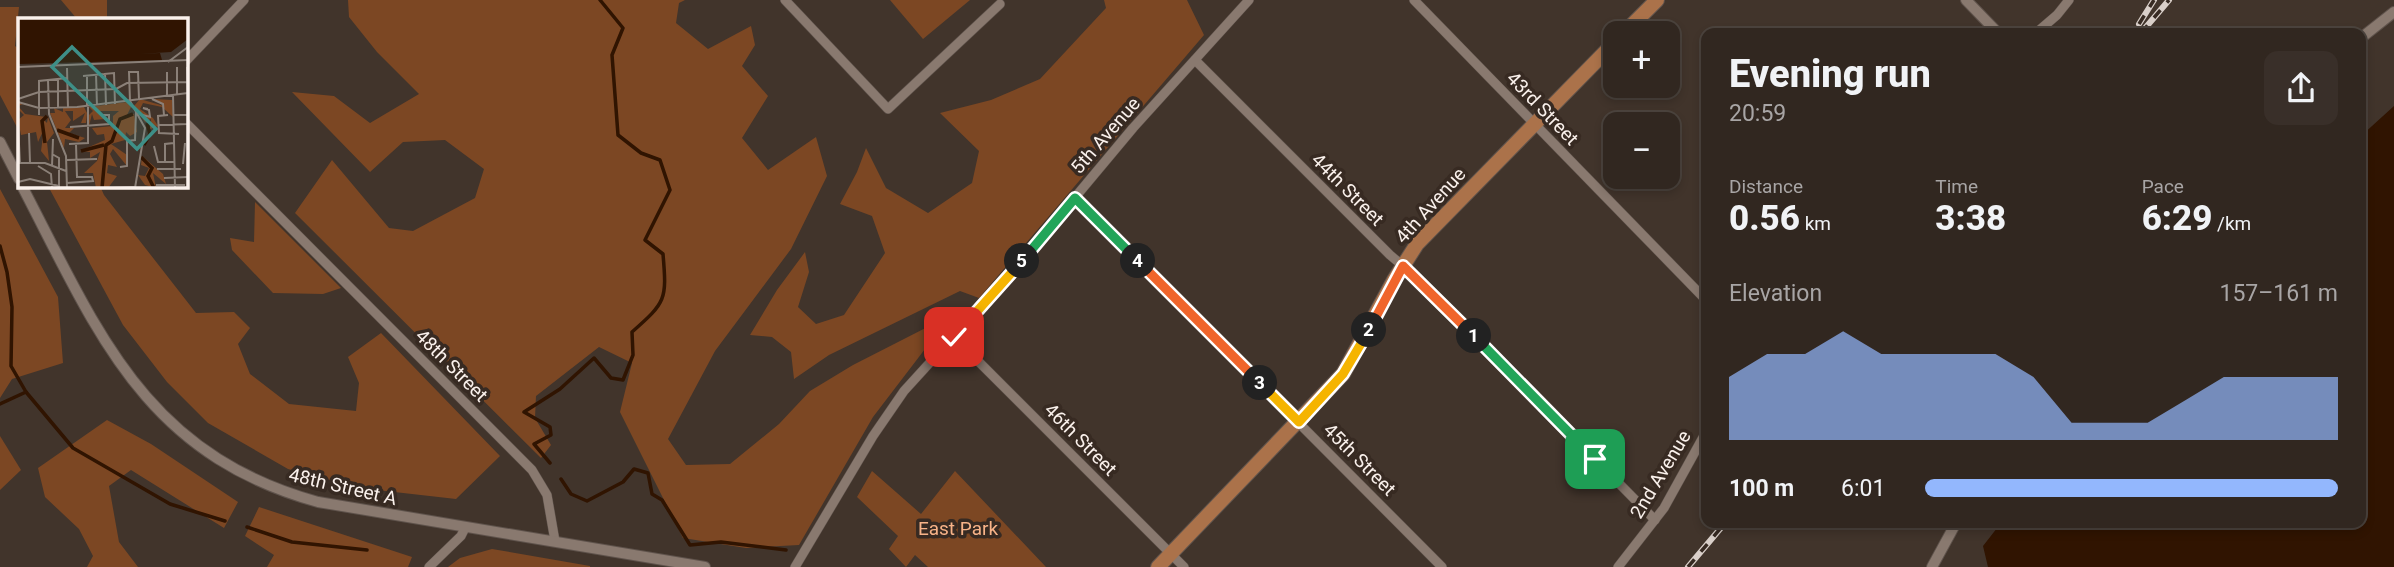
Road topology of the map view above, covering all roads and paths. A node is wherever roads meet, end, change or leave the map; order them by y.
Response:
1 (244, 0) edge
2 (785, 0) edge
3 (1249, 0) edge
4 (1414, 0) edge
5 (1657, 0) edge
6 (1966, 0) edge
7 (2069, 0) edge
8 (1000, 4) dead end
9 (2394, 12) edge
10 (1636, 21) edge
11 (1993, 28) edge
12 (2042, 28) edge
13 (2366, 34) edge
14 (1603, 54) edge
15 (187, 60) edge
16 (1195, 60) junction
17 (187, 124) edge
18 (1535, 124) junction
19 (0, 142) edge
20 (18, 177) edge
21 (23, 187) edge
22 (1075, 198) junction
23 (1403, 266) junction
24 (1701, 295) edge
25 (954, 337) junction
26 (1299, 422) junction
27 (1701, 440) edge
28 (1655, 520) junction
29 (465, 528) junction
30 (1953, 528) edge
31 (555, 541) junction
32 (1170, 552) junction
33 (429, 567) edge
34 (705, 567) edge
35 (795, 567) edge
36 (1157, 567) edge
37 (1184, 567) edge
38 (1442, 567) edge
39 (1618, 567) edge
40 (1932, 567) edge

1 - 15 street
2 - 8 street
3 - 16 street, 5th Avenue
4 - 18 street, 43rd Street
5 - 10 main road
6 - 11 street
7 - 12 street
9 - 13 street
14 - 18 main road, 4th Avenue
16 - 22 street, 5th Avenue
16 - 23 street, 44th Street
17 - 31 street, 48th Street
18 - 23 main road, 4th Avenue
18 - 24 street, 43rd Street
19 - 20 street
21 - 29 street, 48th Street A
22 - 25 street, 5th Avenue
22 - 26 street, 45th Street
23 - 26 main road, 4th Avenue
23 - 28 street, 44th Street
25 - 32 street, 46th Street
25 - 35 street, 5th Avenue
26 - 32 main road, 4th Avenue
26 - 38 street, 45th Street
27 - 28 street, 2nd Avenue
28 - 39 street, 2nd Avenue
29 - 31 street, 48th Street A
29 - 33 street
30 - 40 street
31 - 34 street
32 - 36 main road, 4th Avenue
32 - 37 street, 46th Street

